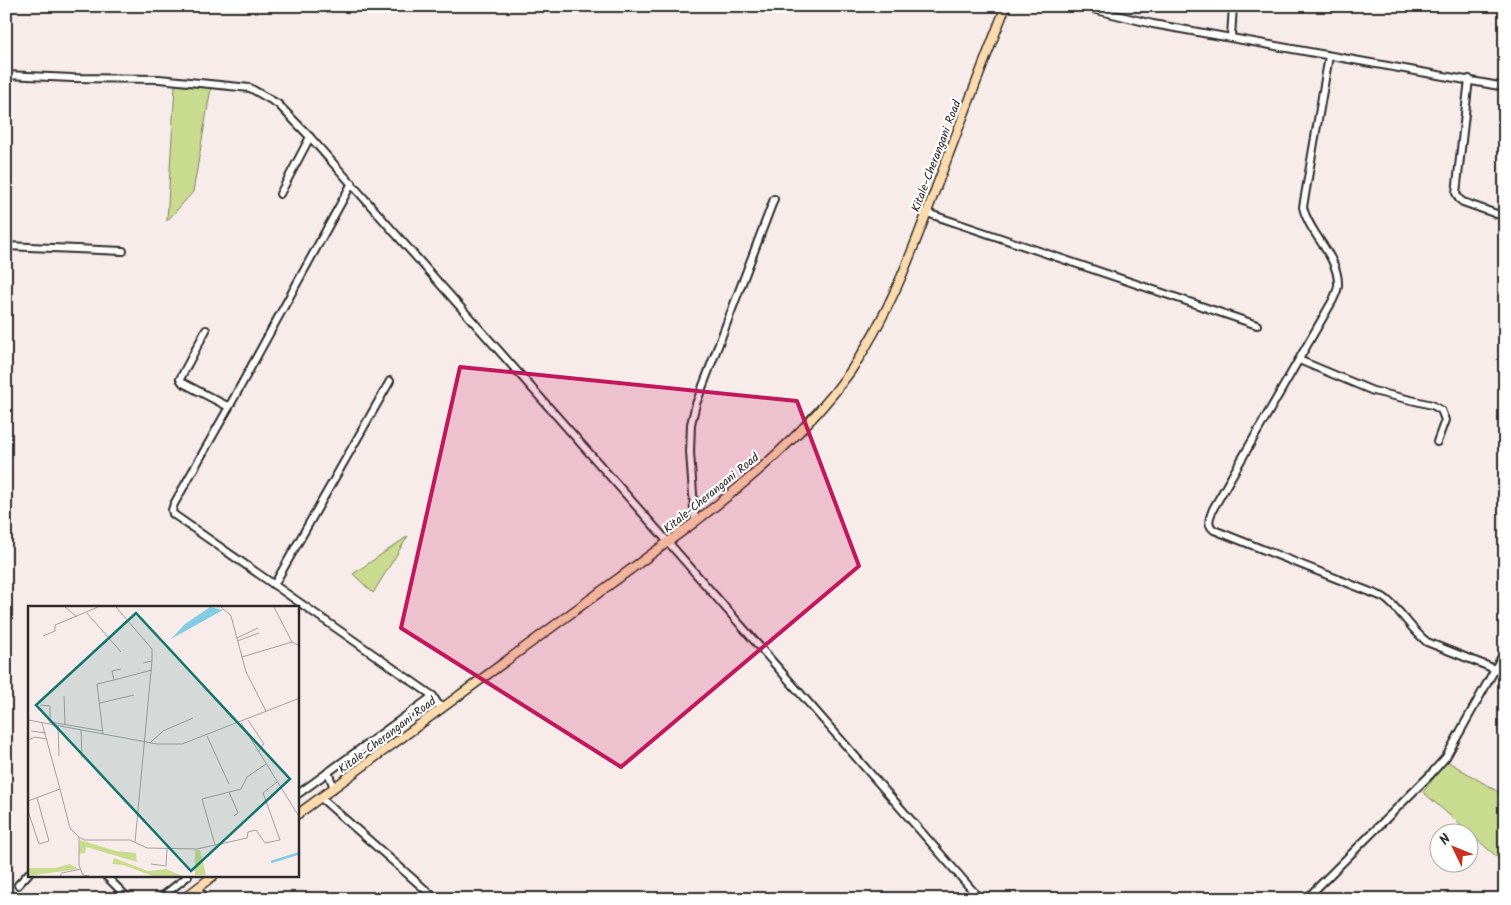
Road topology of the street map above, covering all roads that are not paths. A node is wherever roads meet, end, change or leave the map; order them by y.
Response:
1 (1006, 6) edge
2 (1080, 6) edge
3 (1233, 6) edge
4 (1231, 37) junction
5 (1329, 56) junction
6 (6, 75) edge
7 (1469, 79) junction
8 (1505, 87) edge
9 (310, 137) junction
10 (352, 183) junction
11 (280, 194) dead end
12 (774, 199) dead end
13 (927, 213) junction
14 (1505, 217) edge
15 (6, 246) edge
16 (123, 251) dead end
17 (1257, 325) dead end
18 (206, 330) dead end
19 (1299, 360) junction
20 (390, 381) dead end
21 (229, 407) junction
22 (1437, 442) dead end
23 (696, 522) junction
24 (668, 542) junction
25 (274, 585) junction
26 (1505, 651) edge
27 (1495, 669) junction
28 (433, 696) junction
29 (441, 709) junction
30 (328, 772) junction
31 (334, 788) junction
32 (299, 793) edge
33 (321, 798) junction
34 (299, 813) edge
35 (28, 874) edge
36 (108, 878) edge
37 (185, 878) edge
38 (210, 878) edge
39 (18, 885) dead end
40 (196, 889) junction
41 (129, 899) edge
42 (159, 899) edge
43 (183, 899) edge
44 (208, 899) edge
45 (436, 899) edge
46 (980, 899) edge
47 (1306, 899) edge

1 - 13 main road, Kitale-Cherangani Road
2 - 4 street
3 - 4 street
4 - 5 street
5 - 7 street
5 - 19 street
6 - 9 street
7 - 8 street
7 - 14 street
9 - 10 street
9 - 11 street
10 - 21 street
10 - 24 street
12 - 23 street
13 - 17 street
13 - 23 main road, Kitale-Cherangani Road
15 - 16 street
18 - 21 street
19 - 22 street
19 - 27 street
20 - 25 street
21 - 25 street
23 - 24 main road, Kitale-Cherangani Road
24 - 29 main road, Kitale-Cherangani Road
24 - 46 street
25 - 28 street
26 - 27 street
27 - 47 street
28 - 29 street
28 - 30 street
29 - 31 main road, Kitale-Cherangani Road
30 - 31 street
30 - 32 street
31 - 33 main road, Kitale-Cherangani Road
33 - 34 main road, Kitale-Cherangani Road
33 - 45 street
35 - 39 street
36 - 41 street
37 - 42 street
38 - 40 main road
40 - 43 main road
40 - 44 street

